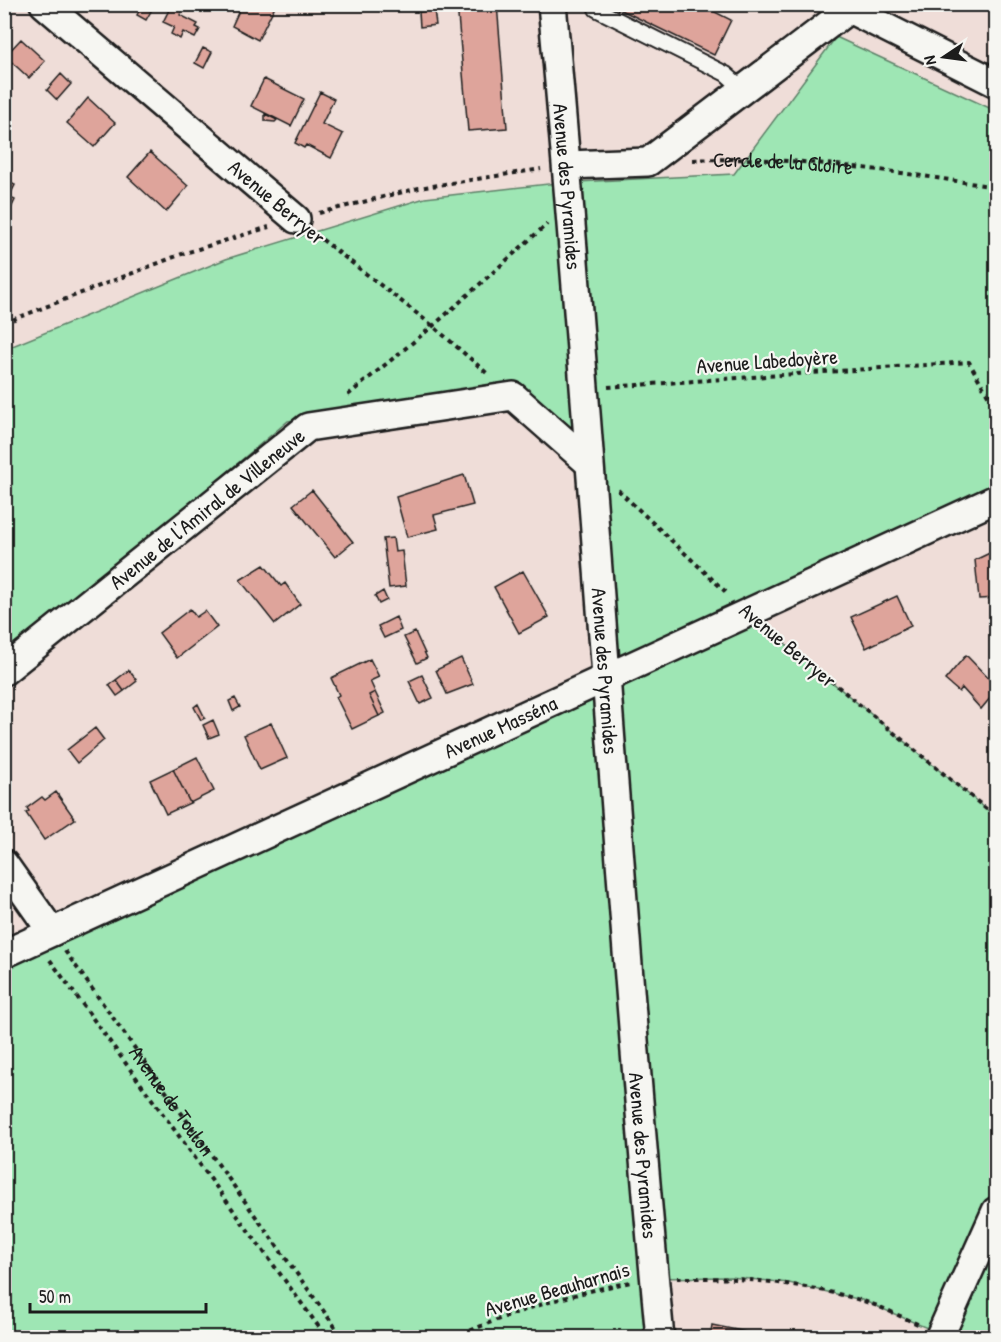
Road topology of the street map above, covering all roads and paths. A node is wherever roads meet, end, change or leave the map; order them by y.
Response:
1 (44, 4) edge
2 (552, 4) edge
3 (844, 7) edge
4 (596, 9) dead end
5 (996, 83) edge
6 (743, 89) junction
7 (648, 162) junction
8 (567, 165) junction
9 (996, 187) edge
10 (570, 204) junction
11 (296, 219) joint
12 (433, 326) junction
13 (584, 389) junction
14 (513, 396) junction
15 (344, 399) dead end
16 (996, 409) edge
17 (589, 463) junction
18 (996, 499) edge
19 (748, 613) junction
20 (4, 671) edge
21 (605, 681) junction
22 (996, 817) edge
23 (4, 864) edge
24 (44, 936) junction
25 (4, 954) edge
26 (996, 1211) edge
27 (654, 1278) junction
28 (940, 1336) edge
29 (327, 1338) edge
30 (343, 1338) edge
31 (454, 1338) edge
32 (660, 1338) edge

1 - 11 street, Avenue Berryer
2 - 8 street, Avenue des Pyramides
3 - 5 street
3 - 6 street
4 - 6 lane
6 - 7 street
7 - 8 street
7 - 9 path, Cercle de la Gloire
8 - 10 street, Avenue des Pyramides
10 - 12 path
10 - 13 street, Avenue des Pyramides
11 - 12 path, Avenue Berryer
12 - 14 path, Avenue Berryer
12 - 15 path
13 - 16 path, Avenue Labedoyère
13 - 17 street, Avenue des Pyramides
14 - 17 street
14 - 20 street, Avenue de l'Amiral de Villeneuve
17 - 19 path, Avenue Berryer
17 - 21 street, Avenue des Pyramides
18 - 19 street, Avenue Masséna
19 - 21 street, Avenue Masséna
19 - 22 path, Avenue Berryer
21 - 24 street, Avenue Masséna
21 - 27 street, Avenue des Pyramides
23 - 24 street
24 - 25 street, Avenue Masséna
24 - 29 path
24 - 30 path, Avenue de Toulon
26 - 28 street
27 - 28 path, Avenue Beauharnais
27 - 31 path, Avenue Beauharnais
27 - 32 street, Avenue des Pyramides

